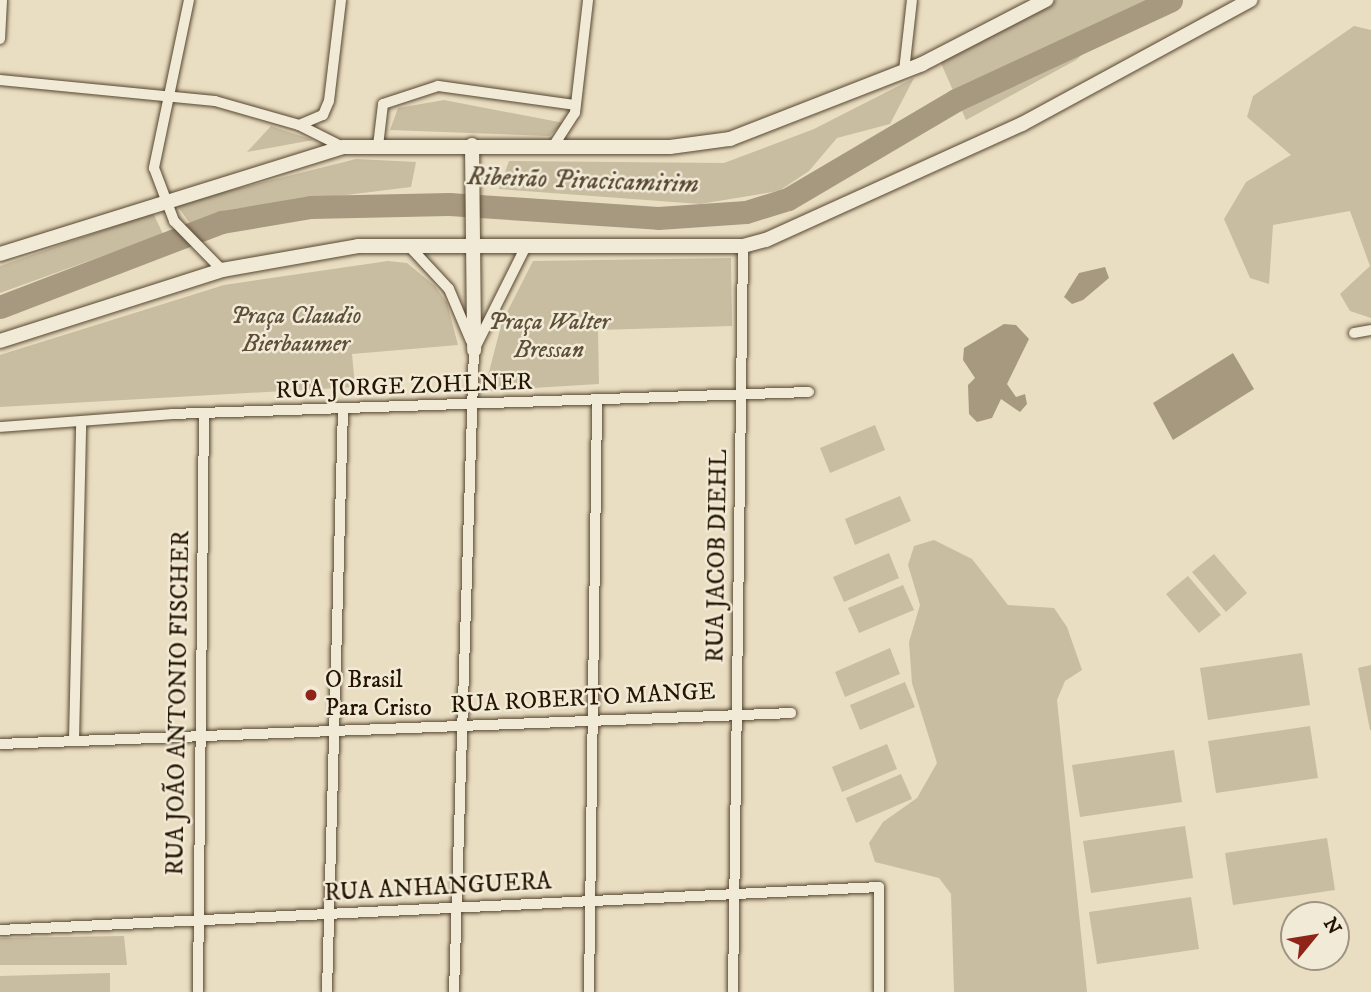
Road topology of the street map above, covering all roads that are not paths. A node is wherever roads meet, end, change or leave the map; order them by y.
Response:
1 (2, 0) edge
2 (189, 0) edge
3 (341, 0) edge
4 (587, 0) edge
5 (912, 0) edge
6 (1046, 0) edge
7 (1250, 0) edge
8 (0, 39) edge
9 (904, 71) junction
10 (0, 80) edge
11 (168, 94) junction
12 (575, 105) junction
13 (299, 125) junction
14 (472, 145) junction
15 (554, 145) junction
16 (378, 146) junction
17 (343, 147) junction
18 (163, 199) junction
19 (526, 246) junction
20 (743, 246) junction
21 (410, 247) junction
22 (472, 247) junction
23 (0, 254) edge
24 (222, 270) junction
25 (1371, 330) edge
26 (1354, 332) dead end
27 (0, 341) edge
28 (474, 351) junction
29 (809, 392) dead end
30 (741, 396) junction
31 (597, 402) junction
32 (470, 404) junction
33 (343, 410) junction
34 (204, 414) junction
35 (80, 425) junction
36 (0, 427) edge
37 (738, 713) junction
38 (791, 713) dead end
39 (594, 717) junction
40 (467, 725) junction
41 (337, 730) junction
42 (200, 736) junction
43 (74, 740) junction
44 (0, 744) edge
45 (735, 896) junction
46 (592, 902) junction
47 (456, 909) junction
48 (325, 914) junction
49 (198, 925) junction
50 (0, 930) edge
51 (198, 992) edge
52 (327, 992) edge
53 (454, 992) edge
54 (589, 992) edge
55 (733, 992) edge
56 (879, 992) edge

1 - 8 street
2 - 11 street
3 - 13 street
4 - 12 street
5 - 9 street
6 - 9 main road
7 - 20 main road
9 - 15 main road
10 - 11 street
11 - 13 street
11 - 18 street
12 - 15 street
12 - 16 street
13 - 17 street
14 - 15 main road
14 - 16 main road
14 - 22 main road
16 - 17 main road
17 - 18 main road
18 - 23 main road
18 - 24 street
19 - 20 main road
19 - 22 main road
19 - 28 street
20 - 30 street, RUA JACOB DIEHL
21 - 22 main road
21 - 24 main road
21 - 28 street
22 - 28 main road
24 - 27 main road
25 - 26 street
28 - 32 street
29 - 30 street, RUA JORGE ZOHLNER
30 - 31 street, RUA JORGE ZOHLNER
30 - 37 street, RUA JACOB DIEHL
31 - 32 street, RUA JORGE ZOHLNER
31 - 39 street
32 - 33 street, RUA JORGE ZOHLNER
32 - 40 street
33 - 34 street, RUA JORGE ZOHLNER
33 - 41 street
34 - 35 street, RUA JORGE ZOHLNER
34 - 42 street, RUA JOÃO ANTONIO FISCHER
35 - 36 street, RUA JORGE ZOHLNER
35 - 43 street
37 - 38 street, RUA ROBERTO MANGE
37 - 39 street, RUA ROBERTO MANGE
37 - 45 street, RUA JACOB DIEHL
39 - 40 street, RUA ROBERTO MANGE
39 - 46 street
40 - 41 street, RUA ROBERTO MANGE
40 - 47 street
41 - 42 street, RUA ROBERTO MANGE
41 - 48 street
42 - 43 street, RUA ROBERTO MANGE
42 - 49 street, RUA JOÃO ANTONIO FISCHER
43 - 44 street, RUA ROBERTO MANGE
45 - 46 street, RUA ANHANGUERA
45 - 55 street, RUA JACOB DIEHL
45 - 56 street, RUA ANHANGUERA
46 - 47 street, RUA ANHANGUERA
46 - 54 street
47 - 48 street, RUA ANHANGUERA
47 - 53 street
48 - 49 street, RUA ANHANGUERA
48 - 52 street
49 - 50 street, RUA ANHANGUERA
49 - 51 street, RUA JOÃO ANTONIO FISCHER

